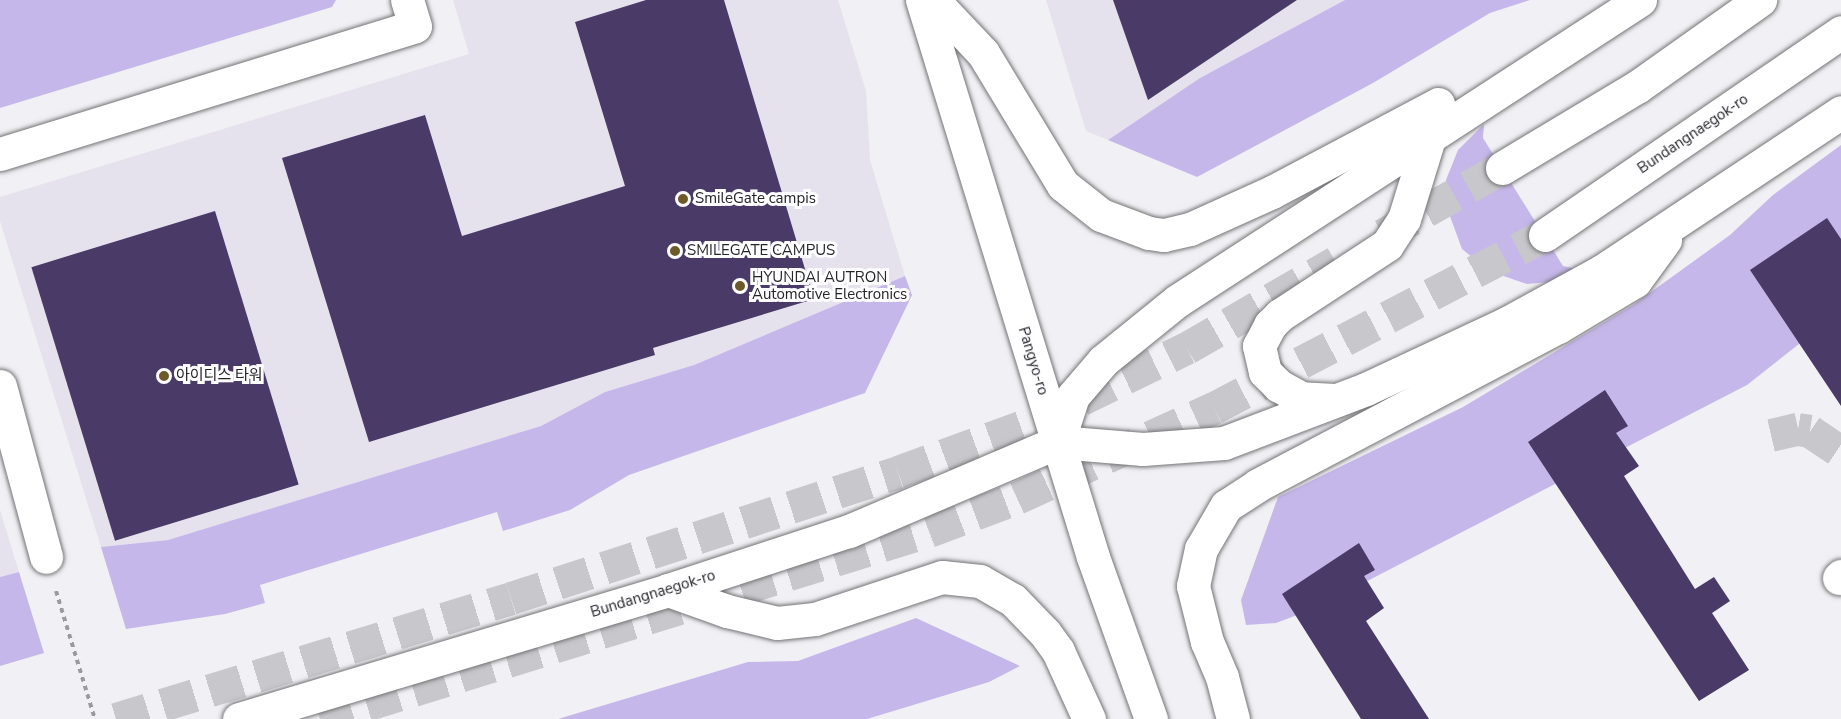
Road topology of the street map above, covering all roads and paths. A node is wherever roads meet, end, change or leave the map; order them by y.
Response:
1 (922, 0) edge
2 (933, 0) edge
3 (1640, 0) edge
4 (1760, 0) edge
5 (411, 13) edge
6 (1841, 32) edge
7 (1542, 63) junction
8 (1841, 112) edge
9 (1431, 132) junction
10 (0, 154) edge
11 (1502, 168) tunnel mouth
12 (1680, 221) junction
13 (1545, 235) tunnel mouth
14 (0, 386) edge
15 (1336, 400) junction
16 (1058, 442) junction
17 (46, 556) joint
18 (668, 590) junction
19 (95, 719) edge
20 (239, 719) edge
21 (1089, 719) edge
22 (1151, 719) edge
23 (1233, 719) edge

1 - 16 main road, Pangyo-ro
2 - 7 main road
3 - 7 main road
4 - 11 main road
5 - 10 main road
6 - 13 main road, Bundangnaegok-ro
7 - 9 main road
8 - 12 main road
9 - 15 main road
9 - 16 main road
12 - 15 main road
12 - 23 main road
14 - 17 main road
15 - 16 main road
16 - 18 main road, Bundangnaegok-ro
16 - 22 main road, Pangyo-ro
17 - 19 path
18 - 20 main road, Bundangnaegok-ro
18 - 21 main road

